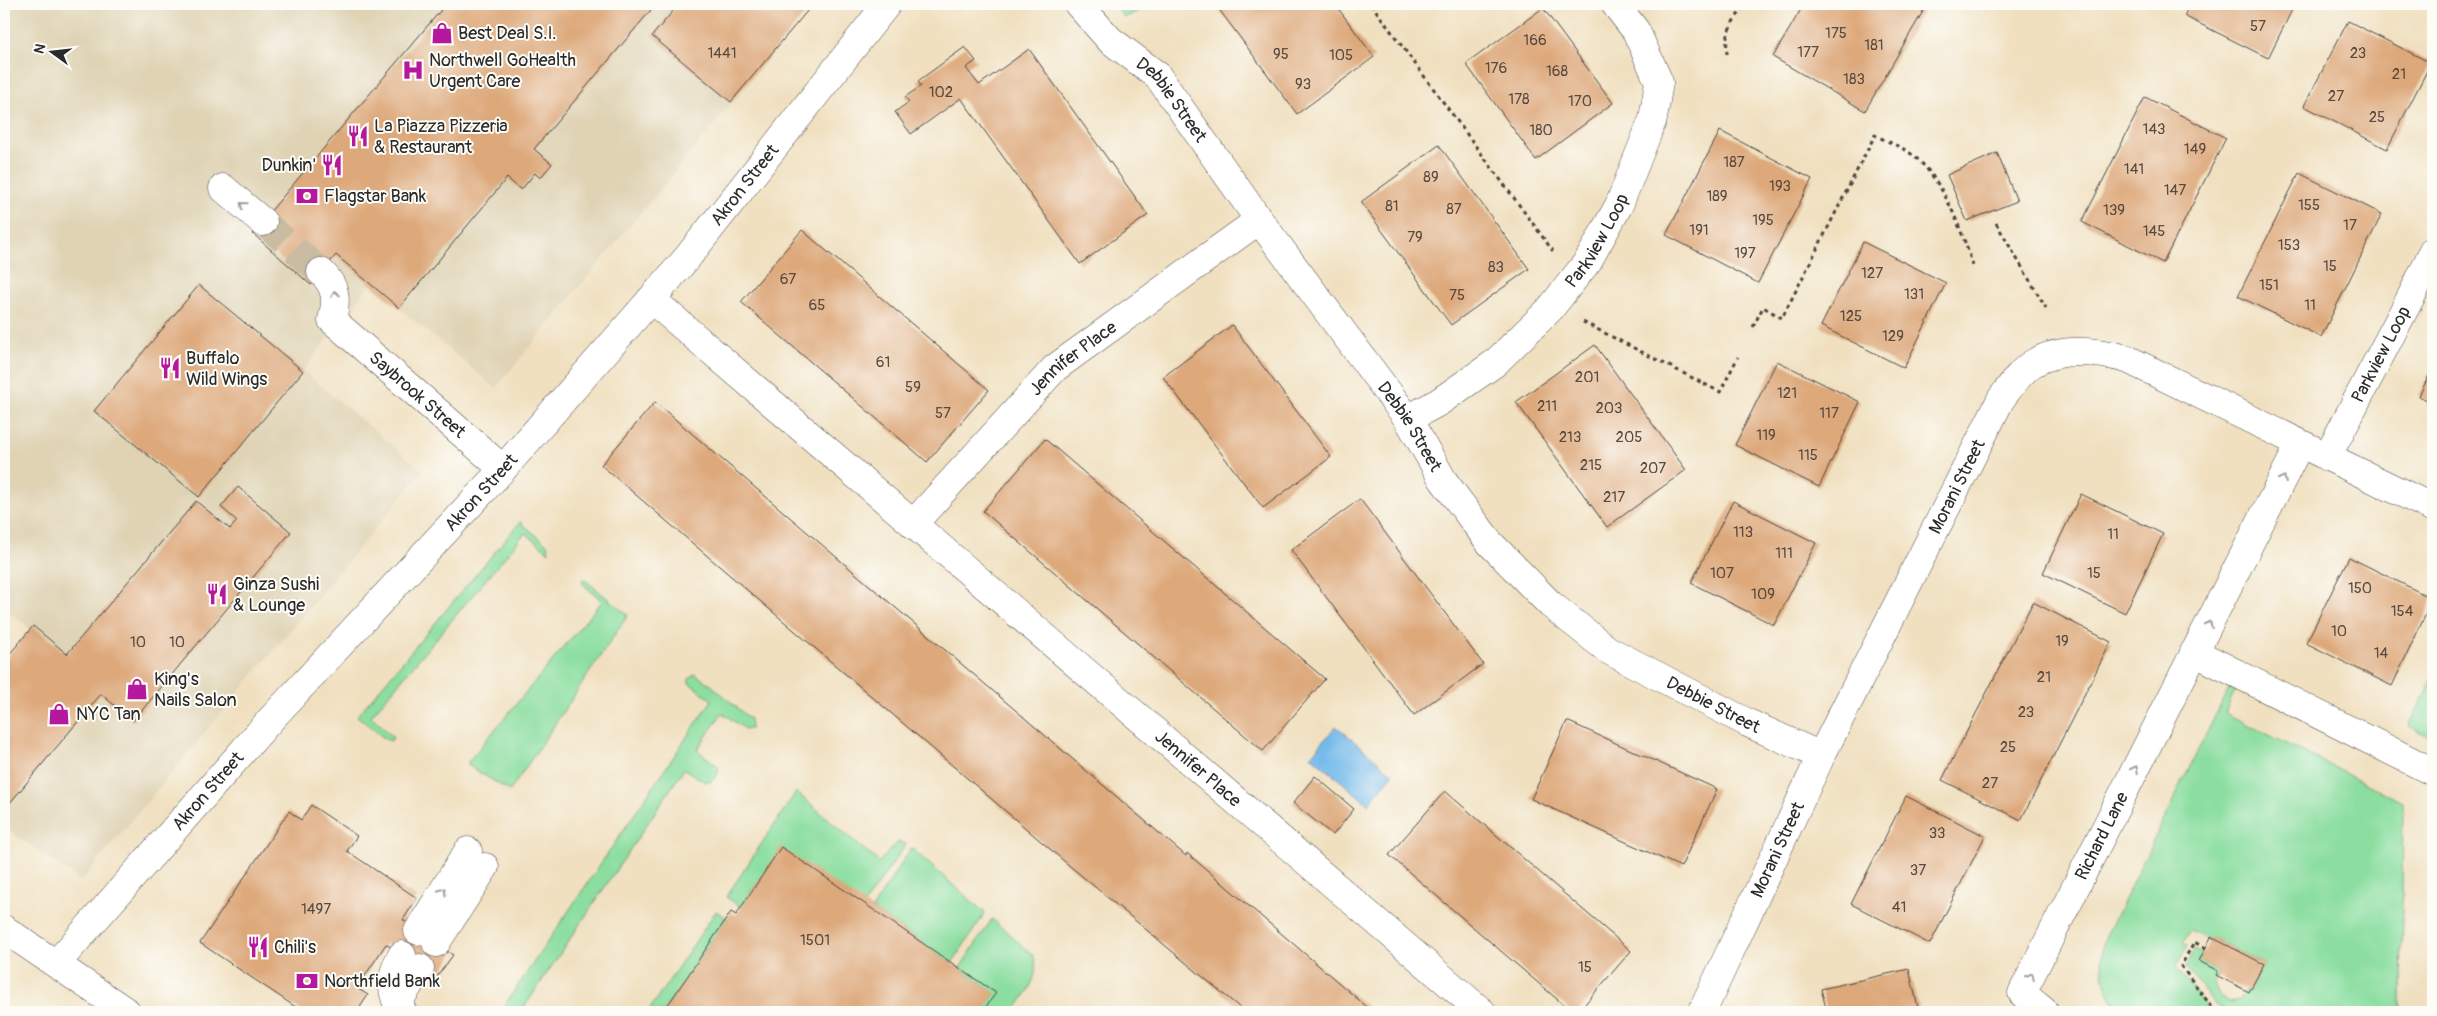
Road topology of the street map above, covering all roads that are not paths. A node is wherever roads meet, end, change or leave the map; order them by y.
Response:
1 (887, 4) edge
2 (1078, 4) edge
3 (1615, 4) edge
4 (223, 188) dead end
5 (1259, 220) junction
6 (263, 222) tunnel mouth
7 (2433, 251) edge
8 (321, 272) tunnel mouth
9 (651, 299) junction
10 (1408, 419) junction
11 (2300, 444) junction
12 (2327, 457) junction
13 (503, 469) junction
14 (2433, 508) edge
15 (914, 524) junction
16 (2194, 652) junction
17 (1822, 756) junction
18 (2433, 772) edge
19 (477, 859) dead end
20 (4, 929) edge
21 (427, 937) dead end
22 (411, 961) dead end
23 (56, 964) junction
24 (400, 1008) edge
25 (127, 1012) edge
26 (1482, 1012) edge
27 (1702, 1012) edge
28 (2045, 1012) edge

1 - 9 street, Akron Street
2 - 5 street, Debbie Street
3 - 10 street, Parkview Loop
6 -> 4 street
5 - 10 street, Debbie Street
5 - 15 street, Jennifer Place
7 - 12 street, Parkview Loop
13 -> 8 street, Saybrook Street
9 - 13 street, Akron Street
9 - 15 street, Jennifer Place
10 - 17 street, Debbie Street
11 - 12 street, Morani Street
16 -> 11 street, Richard Lane
11 - 17 street, Morani Street
12 - 14 street, Morani Street
13 - 23 street, Akron Street
15 - 26 street, Jennifer Place
16 - 18 street
28 -> 16 street, Richard Lane
17 - 27 street, Morani Street
21 -> 19 street
20 - 23 street
22 - 24 street
23 - 25 street

